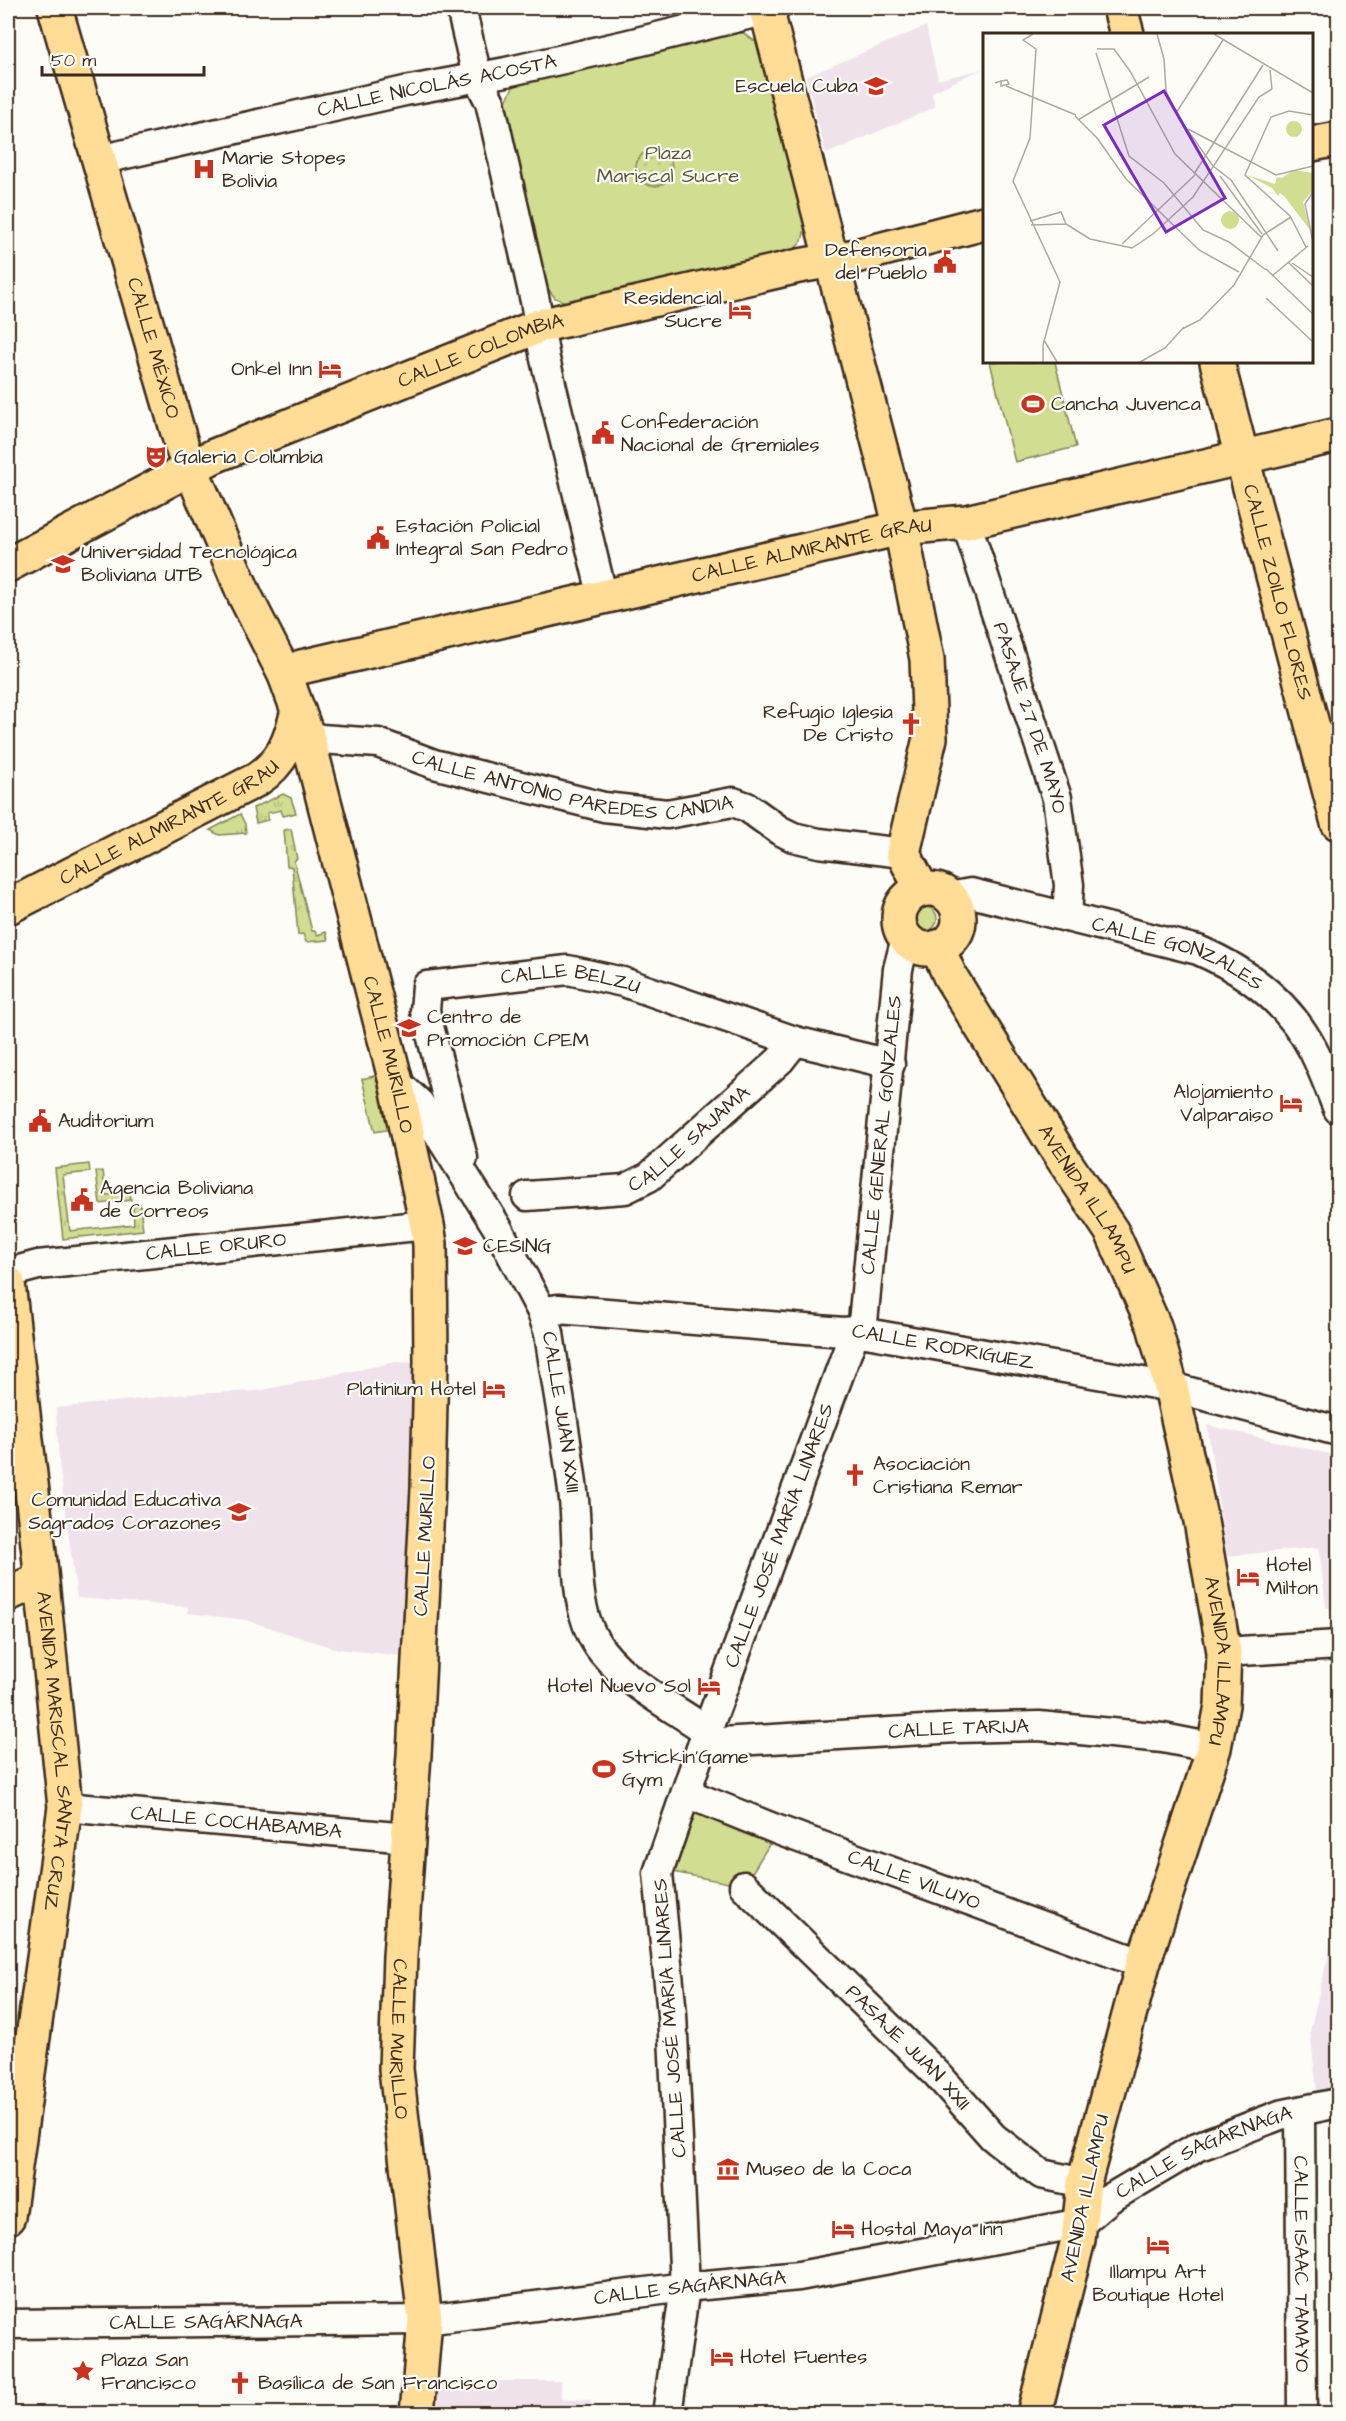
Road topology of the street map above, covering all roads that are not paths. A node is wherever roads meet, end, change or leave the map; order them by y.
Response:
1 (55, 8) edge
2 (462, 8) edge
3 (769, 8) edge
4 (1120, 8) edge
5 (1127, 33) edge
6 (477, 76) junction
7 (1338, 139) edge
8 (1313, 144) edge
9 (99, 160) junction
10 (983, 223) edge
11 (831, 260) junction
12 (539, 326) junction
13 (1216, 363) edge
14 (1338, 435) edge
15 (1244, 458) junction
16 (190, 469) junction
17 (966, 522) junction
18 (902, 528) junction
19 (8, 565) edge
20 (603, 598) junction
21 (285, 675) junction
22 (302, 722) junction
23 (1338, 822) edge
24 (903, 853) junction
25 (935, 894) junction
26 (8, 907) edge
27 (1067, 917) junction
28 (906, 938) junction
29 (937, 947) junction
30 (795, 1041) junction
31 (890, 1064) junction
32 (396, 1082) junction
33 (1338, 1109) edge
34 (460, 1166) junction
35 (527, 1196) dead end
36 (427, 1225) junction
37 (8, 1273) edge
38 (8, 1283) edge
39 (542, 1312) junction
40 (855, 1331) junction
41 (1171, 1387) junction
42 (1338, 1431) edge
43 (41, 1579) junction
44 (8, 1594) edge
45 (1338, 1645) edge
46 (1224, 1652) junction
47 (705, 1737) junction
48 (1214, 1749) junction
49 (686, 1793) junction
50 (65, 1807) junction
51 (408, 1838) junction
52 (744, 1886) dead end
53 (1143, 1964) junction
54 (1338, 2103) edge
55 (1300, 2112) junction
56 (1084, 2183) junction
57 (8, 2217) edge
58 (1081, 2223) junction
59 (686, 2288) junction
60 (425, 2320) junction
61 (8, 2324) edge
62 (417, 2414) edge
63 (667, 2414) edge
64 (1034, 2414) edge
65 (1302, 2414) edge

1 - 9 main road, CALLE MÉXICO
2 - 6 street
3 - 6 street, CALLE NICOLÁS ACOSTA
3 - 11 main road
4 - 5 main road
6 - 9 street, CALLE NICOLÁS ACOSTA
6 - 12 street
7 - 8 main road
9 - 16 main road, CALLE MÉXICO
10 - 11 main road, CALLE COLOMBIA
11 - 12 main road, CALLE COLOMBIA
11 - 18 main road
12 - 16 main road, CALLE COLOMBIA
12 - 20 street
13 - 15 main road, CALLE ZOILO FLORES
14 - 15 main road, CALLE ALMIRANTE GRAU
15 - 17 main road, CALLE ALMIRANTE GRAU
15 - 23 main road, CALLE ZOILO FLORES
16 - 19 main road, CALLE COLOMBIA
16 - 21 main road, CALLE MÉXICO
17 - 18 main road, CALLE ALMIRANTE GRAU
17 - 27 street, PASAJE 27 DE MAYO
18 - 20 main road, CALLE ALMIRANTE GRAU
18 - 24 main road
20 - 21 main road, CALLE ALMIRANTE GRAU
21 - 22 main road, CALLE MURILLO
22 - 24 street, CALLE ANTONIO PAREDES CANDIA
22 - 26 main road, CALLE ALMIRANTE GRAU
22 - 32 main road, CALLE MURILLO
24 - 25 main road
25 - 27 street, CALLE GONZALES
25 - 28 main road
25 - 29 main road
27 - 33 street, CALLE GONZALES
28 - 29 main road
28 - 31 street, CALLE GENERAL GONZALES
29 - 41 main road, AVENIDA ILLAMPU
30 - 31 street, CALLE BELZU
30 - 34 street, CALLE BELZU
30 - 35 street, CALLE SAJAMA
31 - 40 street, CALLE GENERAL GONZALES
32 - 34 street, CALLE JUAN XXIII
32 - 36 main road, CALLE MURILLO
34 - 39 street, CALLE JUAN XXIII
36 - 37 street, CALLE ORURO
36 - 51 main road, CALLE MURILLO
38 - 43 main road, AVENIDA MARISCAL SANTA CRUZ
39 - 40 street, CALLE RODRIGUEZ
39 - 47 street, CALLE JUAN XXIII
40 - 41 street, CALLE RODRIGUEZ
40 - 47 street, CALLE JOSÉ MARÍA LINARES
41 - 42 street, CALLE RODRIGUEZ
41 - 46 main road, AVENIDA ILLAMPU
43 - 44 main road
43 - 50 main road, AVENIDA MARISCAL SANTA CRUZ
45 - 46 street
46 - 48 main road, AVENIDA ILLAMPU
47 - 48 street, CALLE TARIJA
47 - 49 street, CALLE JOSÉ MARÍA LINARES
48 - 53 main road, AVENIDA ILLAMPU
49 - 53 street, CALLE VILUYO
49 - 59 street, CALLE JOSÉ MARÍA LINARES
50 - 51 street, CALLE COCHABAMBA
50 - 57 main road, AVENIDA MARISCAL SANTA CRUZ
51 - 60 main road, CALLE MURILLO
52 - 56 street, PASAJE JUAN XXII
53 - 56 main road, AVENIDA ILLAMPU
54 - 55 street, CALLE SAGÁRNAGA
55 - 58 street, CALLE SAGÁRNAGA
55 - 65 street, CALLE ISAAC TAMAYO
56 - 58 main road, AVENIDA ILLAMPU
58 - 59 street, CALLE SAGÁRNAGA
58 - 64 main road, AVENIDA ILLAMPU
59 - 60 street, CALLE SAGÁRNAGA
59 - 63 street, CALLE JOSÉ MARÍA LINARES
60 - 61 street, CALLE SAGÁRNAGA
60 - 62 main road, CALLE MURILLO

